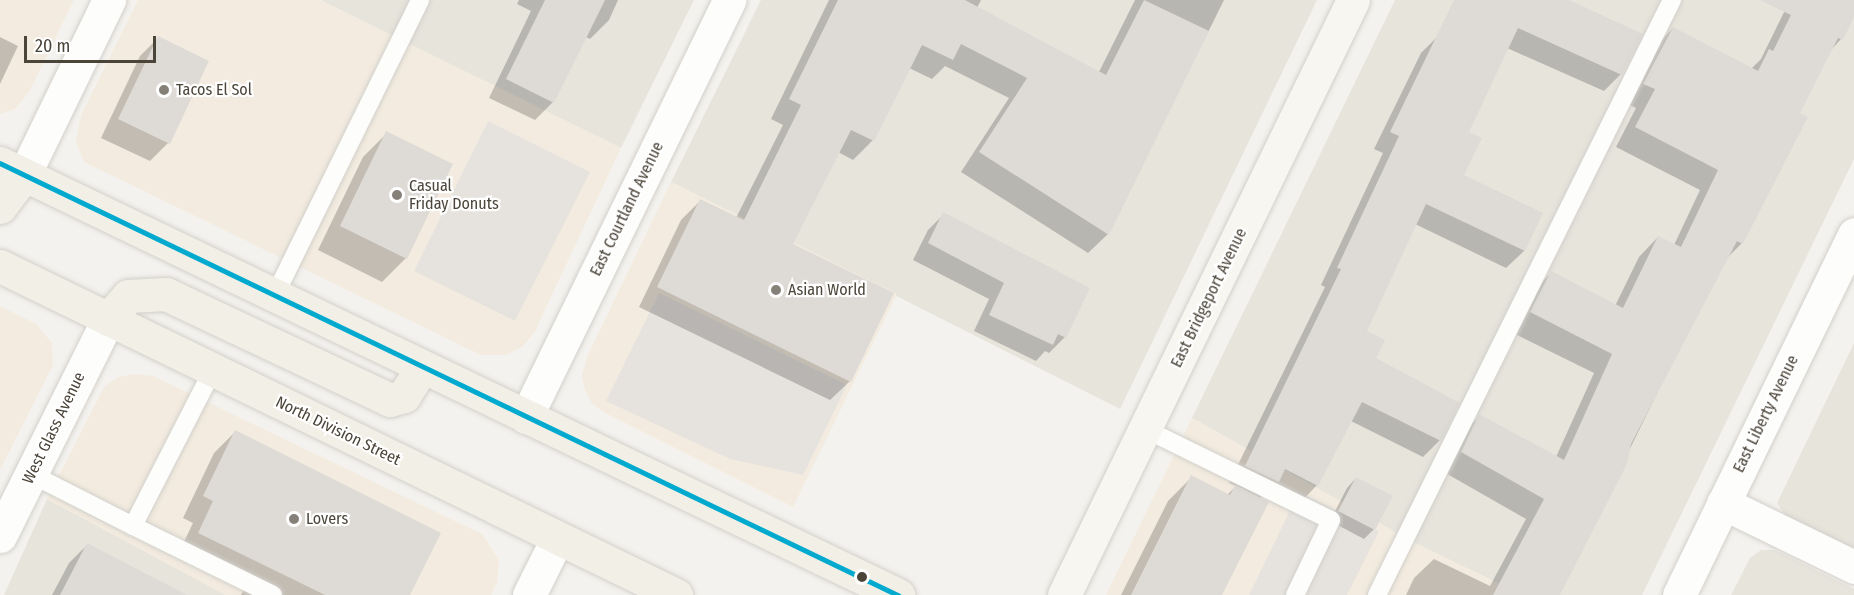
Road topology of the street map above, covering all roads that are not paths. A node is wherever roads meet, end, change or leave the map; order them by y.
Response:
1 (109, 0) edge
2 (420, 0) edge
3 (729, 0) edge
4 (1353, 0) edge
5 (1672, 0) edge
6 (12, 169) edge
7 (0, 207) edge
8 (1854, 234) edge
9 (0, 266) edge
10 (275, 294) junction
11 (108, 319) junction
12 (422, 367) junction
13 (213, 370) junction
14 (526, 417) junction
15 (1145, 429) junction
16 (31, 474) junction
17 (1723, 504) junction
18 (133, 526) junction
19 (0, 537) edge
20 (556, 539) junction
21 (1854, 567) edge
22 (669, 594) edge
23 (273, 595) edge
24 (529, 595) edge
25 (898, 595) edge
26 (1064, 595) edge
27 (1295, 595) edge
28 (1377, 595) edge
29 (1679, 595) edge

1 - 6 street
2 - 10 lane
3 - 14 street, East Courtland Avenue
4 - 15 street, East Bridgeport Avenue
5 - 28 lane
6 - 7 main road
6 - 10 main road
8 - 17 street, East Liberty Avenue
9 - 11 main road, North Division Street
10 - 12 main road
11 - 12 main road
11 - 13 main road, North Division Street
11 - 16 street, West Glass Avenue
12 - 14 main road
13 - 18 lane
13 - 20 main road, North Division Street
14 - 25 main road
15 - 26 street, East Bridgeport Avenue
15 - 27 lane
16 - 18 lane
16 - 19 street, West Glass Avenue
17 - 21 street
17 - 29 street, East Liberty Avenue
18 - 23 lane
20 - 22 main road, North Division Street
20 - 24 street

